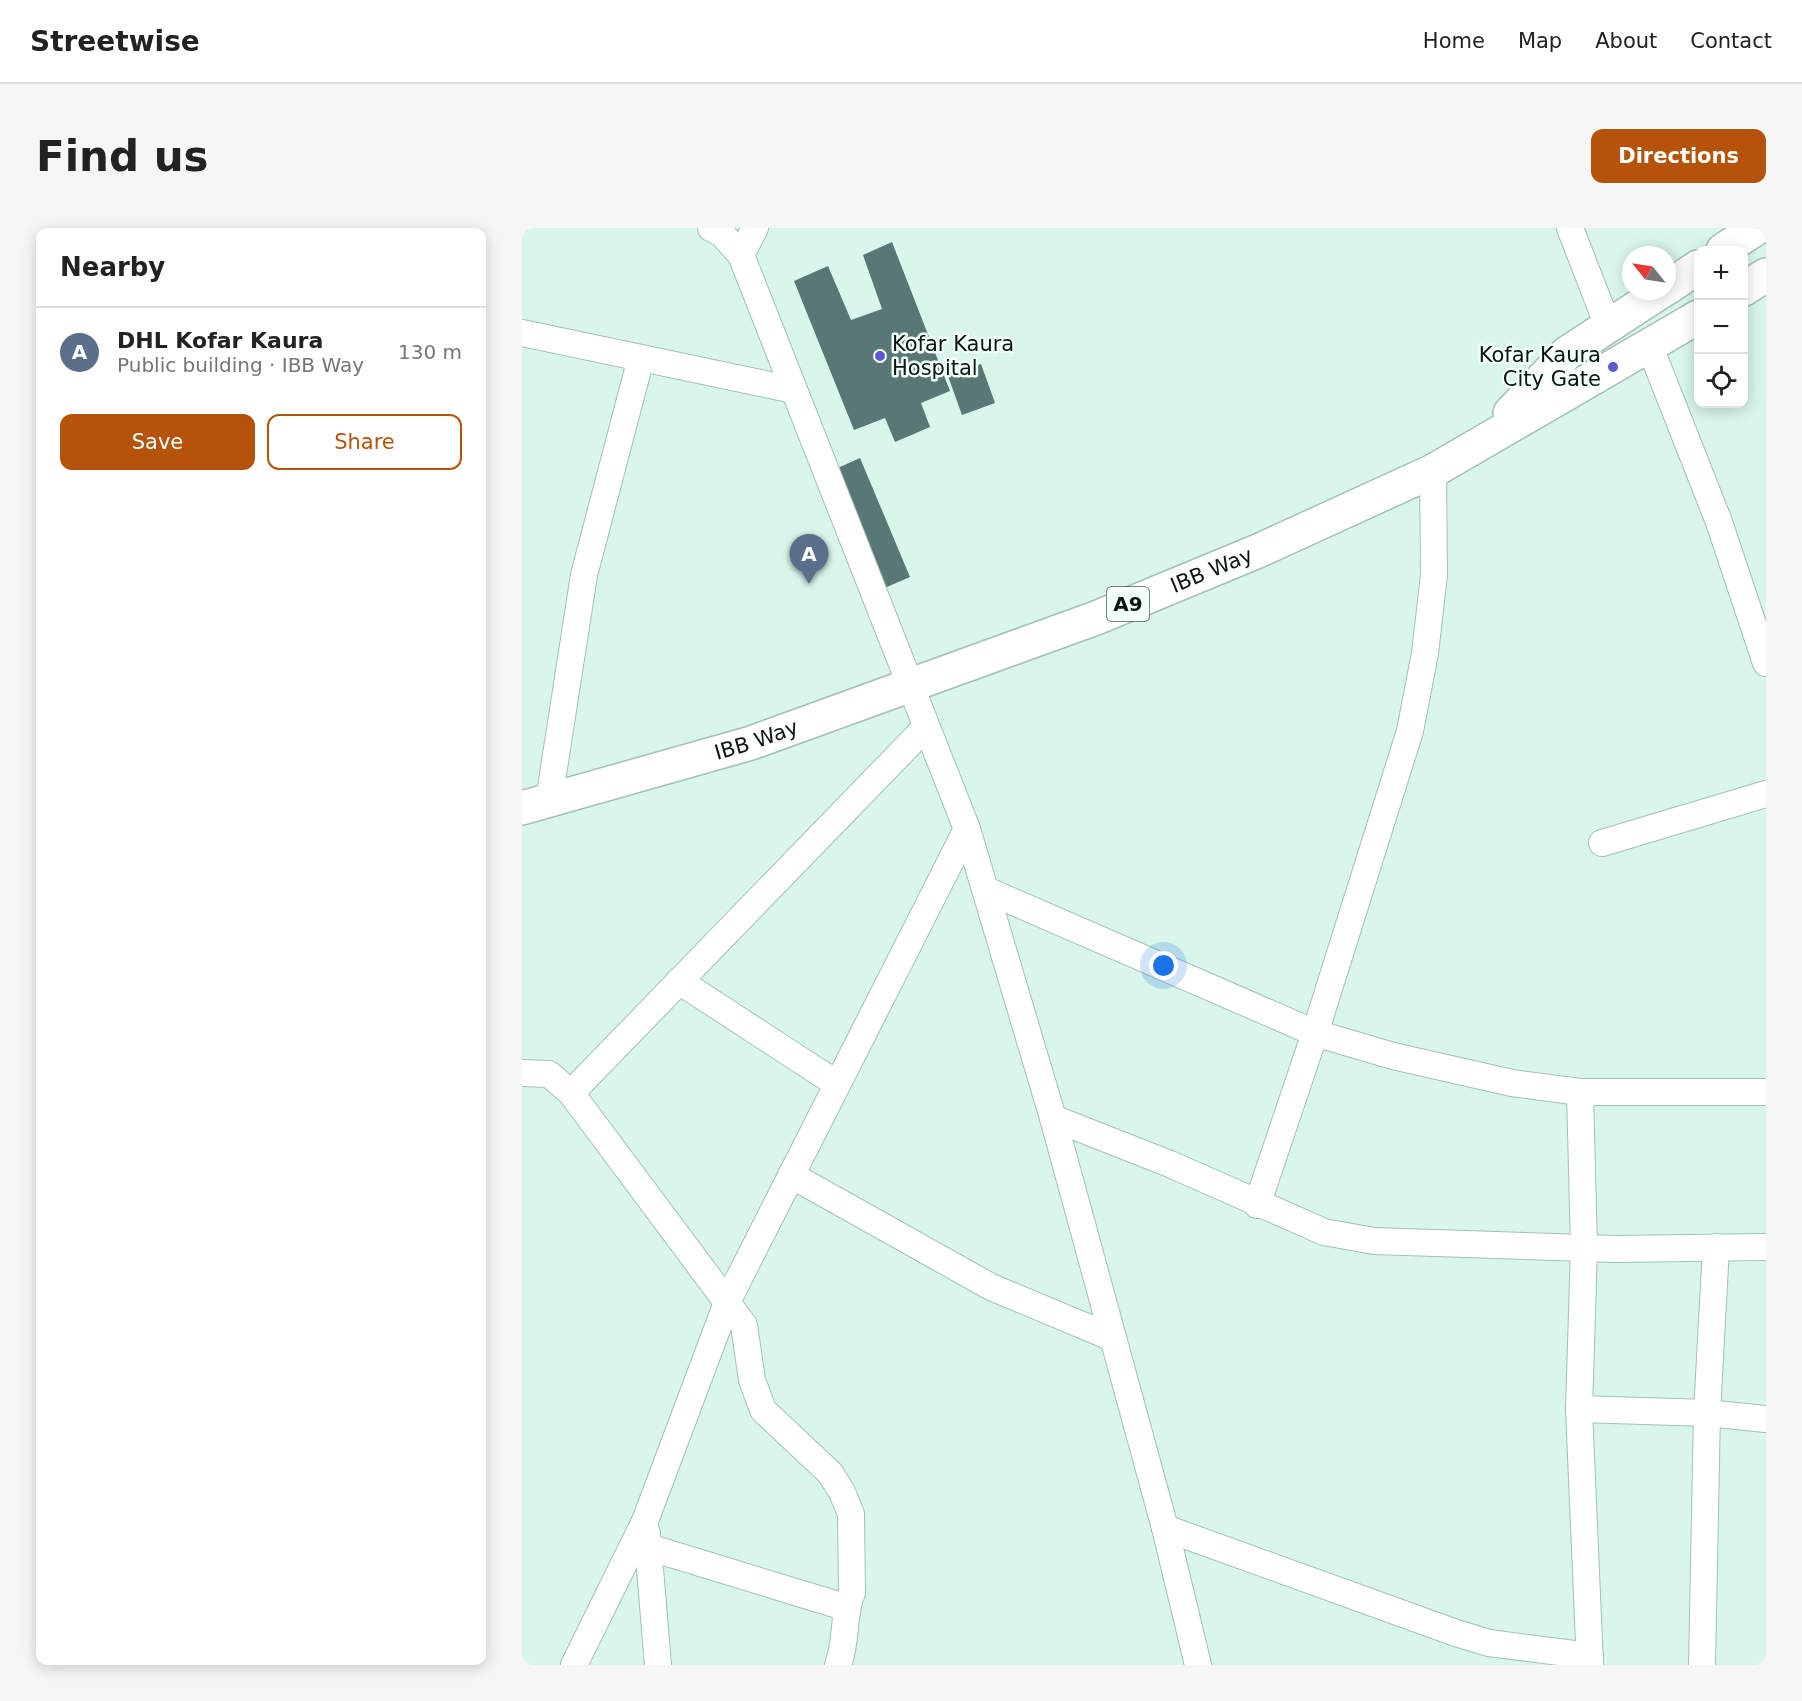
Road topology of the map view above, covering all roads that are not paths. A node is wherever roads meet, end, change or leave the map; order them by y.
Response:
1 (711, 228) edge
2 (755, 228) edge
3 (1570, 228) edge
4 (1757, 228) edge
5 (1729, 246) edge
6 (741, 255) junction
7 (1694, 270) edge
8 (1766, 275) edge
9 (1676, 282) edge
10 (1748, 286) edge
11 (1648, 300) edge
12 (1694, 320) edge
13 (1608, 326) junction
14 (522, 333) edge
15 (1650, 347) junction
16 (641, 358) junction
17 (794, 390) junction
18 (1482, 442) junction
19 (1433, 471) junction
20 (1766, 663) edge
21 (909, 686) junction
22 (926, 727) junction
23 (1766, 794) edge
24 (535, 804) edge
25 (967, 829) junction
26 (1602, 843) dead end
27 (986, 890) junction
28 (679, 981) junction
29 (1315, 1033) junction
30 (522, 1072) edge
31 (837, 1084) junction
32 (1580, 1092) junction
33 (1766, 1092) edge
34 (571, 1093) junction
35 (1053, 1118) junction
36 (791, 1175) junction
37 (1257, 1205) junction
38 (1766, 1246) edge
39 (1716, 1247) junction
40 (1584, 1248) junction
41 (728, 1300) junction
42 (1113, 1338) junction
43 (1580, 1409) junction
44 (1707, 1413) junction
45 (1766, 1419) edge
46 (645, 1521) junction
47 (1165, 1528) junction
48 (648, 1547) junction
49 (848, 1603) junction
50 (1590, 1660) edge
51 (574, 1665) edge
52 (658, 1665) edge
53 (838, 1665) edge
54 (1197, 1665) edge
55 (1702, 1665) edge

1 - 6 street
2 - 6 street
3 - 13 street
4 - 5 highway
6 - 17 street
7 - 9 highway
8 - 10 highway
11 - 13 highway
12 - 15 highway, IBB Way / A9
13 - 18 highway
14 - 16 street
15 - 18 highway, IBB Way / A9
15 - 20 street
16 - 17 street
16 - 24 street
17 - 21 street
18 - 19 highway, IBB Way / A9
19 - 21 highway, IBB Way / A9
19 - 29 street
21 - 22 street
21 - 24 highway, IBB Way / A9
22 - 25 street
22 - 28 street
23 - 26 street
25 - 27 street
25 - 31 street
27 - 29 street
27 - 35 street
28 - 31 street
28 - 34 street
29 - 32 street
29 - 37 street
30 - 34 street
31 - 36 street
32 - 33 street
32 - 40 street
34 - 41 street
35 - 37 street
35 - 42 street
36 - 41 street
36 - 42 street
37 - 40 street
38 - 39 street
39 - 40 street
39 - 44 street
40 - 43 street
41 - 46 street
41 - 49 street
42 - 47 street
43 - 44 street
43 - 50 street
44 - 45 street
44 - 55 street
46 - 48 street
46 - 51 street
47 - 50 street
47 - 54 street
48 - 49 street
48 - 52 street
49 - 53 street

